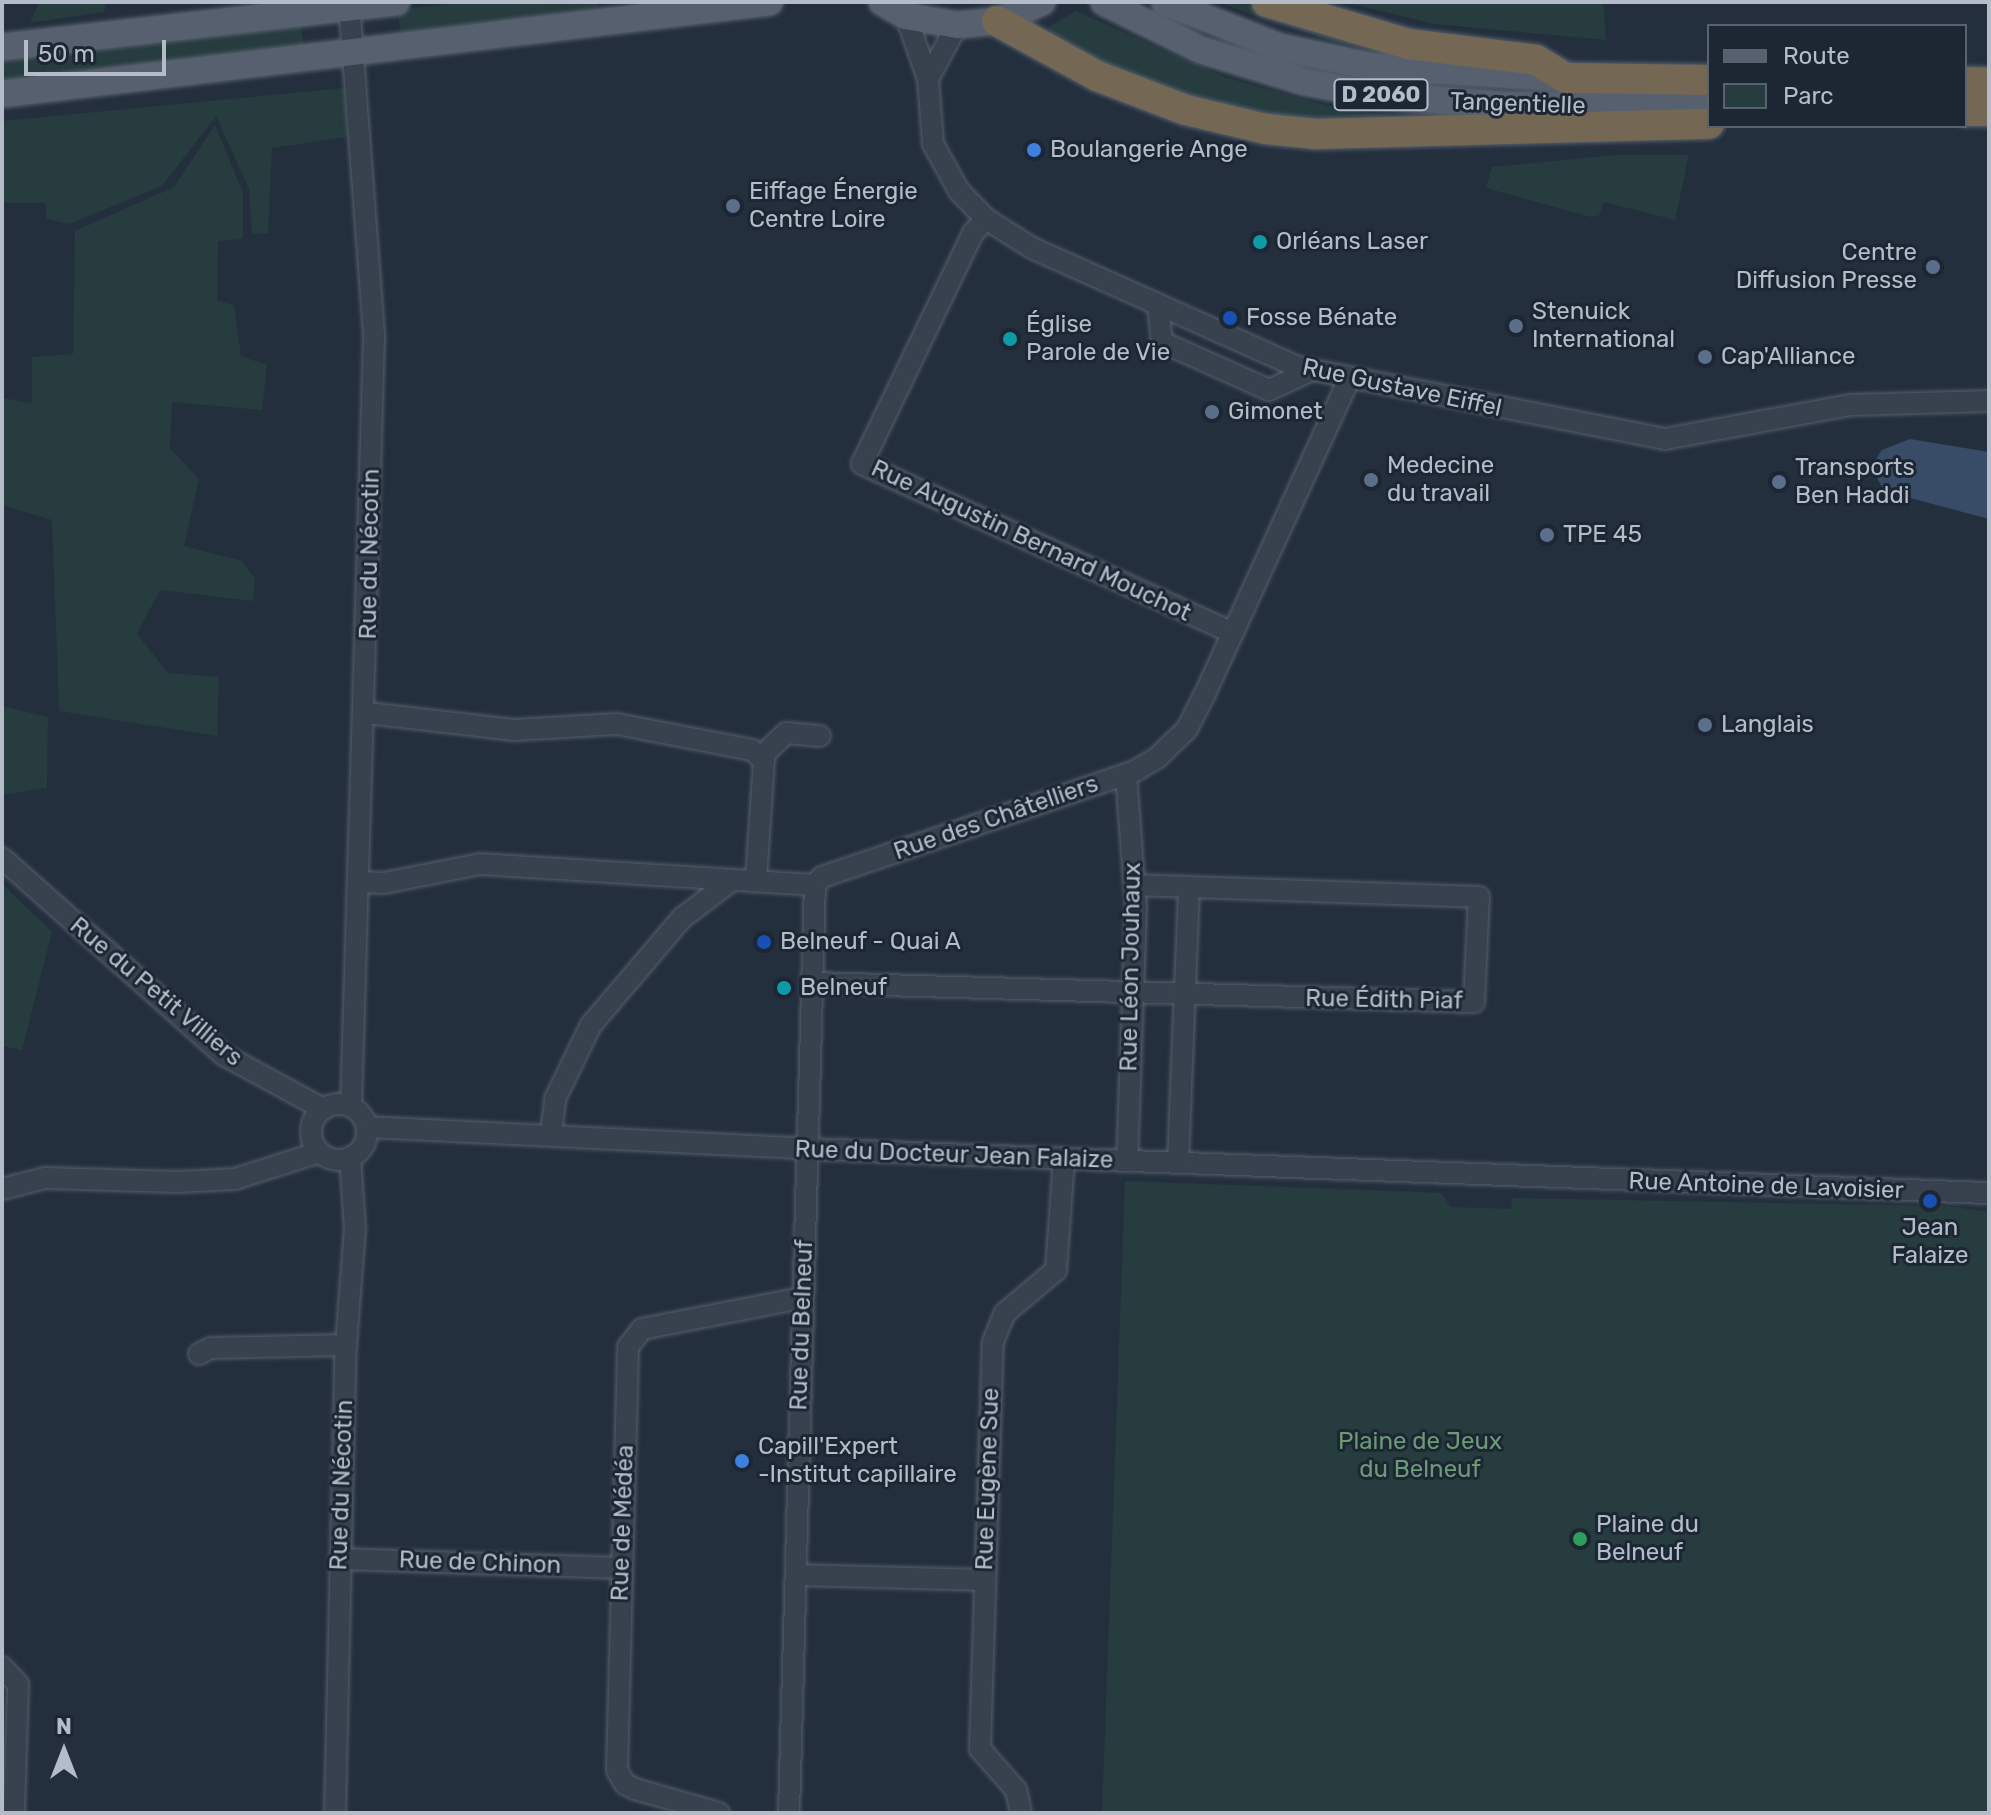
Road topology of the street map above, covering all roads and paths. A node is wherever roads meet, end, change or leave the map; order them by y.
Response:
1 (396, 2) edge
2 (770, 2) edge
3 (882, 2) edge
4 (1042, 2) edge
5 (1165, 2) edge
6 (1267, 2) edge
7 (349, 4) edge
8 (1110, 6) edge
9 (906, 16) junction
10 (997, 21) junction
11 (957, 25) junction
12 (2, 47) edge
13 (355, 50) junction
14 (1566, 78) junction
15 (928, 79) junction
16 (1707, 80) edge
17 (1967, 82) edge
18 (1989, 83) edge
19 (2, 94) edge
20 (1707, 108) edge
21 (1967, 111) edge
22 (1989, 111) edge
23 (1707, 124) edge
24 (986, 219) junction
25 (1158, 305) junction
26 (1312, 370) junction
27 (1349, 379) junction
28 (1989, 401) edge
29 (1232, 633) junction
30 (367, 713) junction
31 (820, 736) dead end
32 (762, 756) junction
33 (1126, 774) junction
34 (2, 858) edge
35 (731, 881) junction
36 (358, 882) junction
37 (756, 882) junction
38 (815, 885) junction
39 (1135, 885) junction
40 (1189, 887) junction
41 (814, 983) junction
42 (1132, 993) junction
43 (1185, 994) junction
44 (351, 1107) junction
45 (323, 1109) junction
46 (367, 1127) junction
47 (551, 1134) junction
48 (809, 1149) junction
49 (320, 1152) junction
50 (350, 1157) junction
51 (1064, 1158) junction
52 (1127, 1161) junction
53 (1178, 1163) junction
54 (1543, 1179) joint
55 (2, 1189) edge
56 (1989, 1193) edge
57 (802, 1298) junction
58 (346, 1345) junction
59 (199, 1354) dead end
60 (340, 1559) junction
61 (621, 1568) junction
62 (796, 1575) junction
63 (985, 1580) junction
64 (2, 1667) edge
65 (14, 1813) edge
66 (335, 1813) edge
67 (719, 1813) edge
68 (789, 1813) edge
69 (1021, 1813) edge

1 - 7 main road
2 - 13 main road
3 - 9 main road
4 - 10 main road
5 - 14 main road, Tangentielle / D 2060
6 - 14 highway
7 - 12 main road
7 - 13 street, Rue du Nécotin
8 - 20 main road, Tangentielle / D 2060
9 - 11 main road
9 - 15 street, Rue Gustave Eiffel
10 - 11 main road
10 - 23 highway
11 - 15 street
13 - 19 main road
13 - 30 street, Rue du Nécotin
14 - 16 highway, Tangentielle / D 2060
15 - 24 street, Rue Gustave Eiffel
17 - 18 highway
21 - 22 highway
24 - 25 street, Rue Gustave Eiffel
24 - 29 street, Rue Augustin Bernard Mouchot
25 - 26 street, Rue Gustave Eiffel
25 - 26 street
26 - 27 street, Rue Gustave Eiffel
27 - 28 street, Rue Gustave Eiffel
27 - 29 street, Rue des Châtelliers
29 - 33 street, Rue des Châtelliers
30 - 32 street
30 - 36 street, Rue du Nécotin
31 - 32 street
32 - 37 street
33 - 38 street, Rue des Châtelliers
33 - 39 street, Rue Léon Jouhaux
34 - 45 street, Rue du Petit Villiers
35 - 36 street, Rue des Châtelliers
35 - 37 street, Rue des Châtelliers
35 - 47 street
36 - 44 street, Rue du Nécotin
37 - 38 street, Rue des Châtelliers
38 - 41 street, Rue du Belneuf
39 - 40 street, Rue Édith Piaf
39 - 42 street, Rue Léon Jouhaux
40 - 43 street
40 - 43 street, Rue Édith Piaf
41 - 42 street, Rue Édith Piaf
41 - 48 street, Rue du Belneuf
42 - 43 street, Rue Édith Piaf
42 - 52 street, Rue Léon Jouhaux
43 - 53 street
44 - 45 street
44 - 46 street
45 - 49 street
46 - 47 street, Rue du Docteur Jean Falaize
46 - 50 street
47 - 48 street, Rue du Docteur Jean Falaize
48 - 51 street, Rue du Docteur Jean Falaize
48 - 57 street, Rue du Belneuf
49 - 50 street
49 - 55 street
50 - 58 street, Rue du Nécotin
51 - 52 street, Rue du Docteur Jean Falaize
51 - 63 street, Rue Eugène Sue
52 - 53 street, Rue du Docteur Jean Falaize
53 - 54 street, Rue du Docteur Jean Falaize
54 - 56 street, Rue Antoine de Lavoisier
57 - 61 street, Rue de Médéa
57 - 62 street, Rue du Belneuf
58 - 59 street
58 - 60 street, Rue du Nécotin
60 - 61 street, Rue de Chinon
60 - 66 street, Rue du Nécotin
61 - 67 street, Rue de Médéa
62 - 63 street
62 - 68 street, Rue du Belneuf
63 - 69 street, Rue Eugène Sue
64 - 65 street

